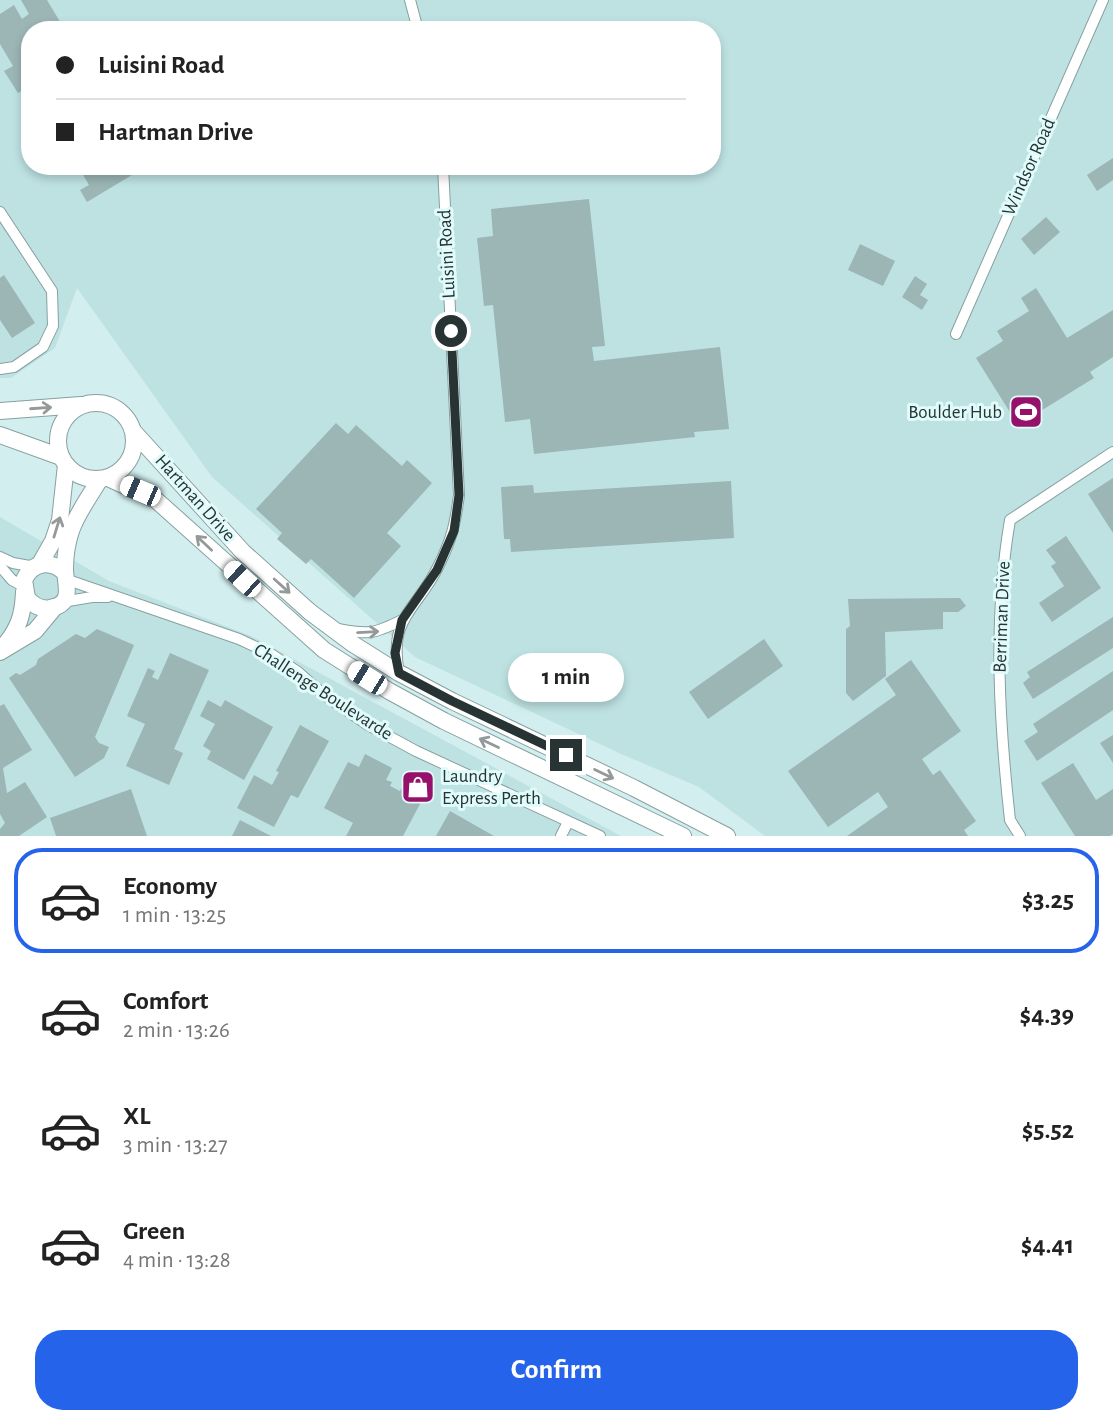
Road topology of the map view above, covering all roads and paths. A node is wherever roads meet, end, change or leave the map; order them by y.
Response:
1 (410, 0) edge
2 (1103, 0) edge
3 (416, 21) edge
4 (443, 175) edge
5 (0, 212) edge
6 (956, 334) dead end
7 (0, 369) edge
8 (82, 405) junction
9 (0, 411) edge
10 (133, 431) junction
11 (0, 435) edge
12 (1113, 452) edge
13 (63, 461) junction
14 (104, 478) junction
15 (0, 557) edge
16 (38, 565) junction
17 (0, 566) edge
18 (66, 577) junction
19 (24, 589) junction
20 (118, 597) junction
21 (59, 604) junction
22 (402, 620) junction
23 (332, 628) junction
24 (0, 651) edge
25 (399, 673) junction
26 (568, 822) junction
27 (561, 836) edge
28 (600, 836) edge
29 (683, 836) edge
30 (727, 836) edge
31 (1020, 836) edge

1 - 3 street
2 - 6 street, Windsor Road
4 - 22 street, Luisini Road
5 - 7 street
9 -> 8 main road
8 - 10 main road
8 - 13 main road
10 - 14 main road
10 -> 23 main road, Hartman Drive
11 - 13 main road
12 - 31 street, Berriman Drive
13 - 14 main road
16 -> 13 main road
14 - 18 main road
29 -> 14 main road, Hartman Drive
15 - 16 street
16 - 18 main road
16 - 19 main road
17 - 19 street
18 - 20 street, Challenge Boulevarde
18 - 21 main road
19 - 21 main road
19 - 24 main road
20 - 21 street, Challenge Boulevarde
20 - 26 street, Challenge Boulevarde
21 - 24 main road
23 -> 22 street
22 - 25 street, Luisini Road
23 - 25 main road, Hartman Drive
25 -> 30 main road, Hartman Drive
26 - 27 street
26 - 28 street, Challenge Boulevarde

